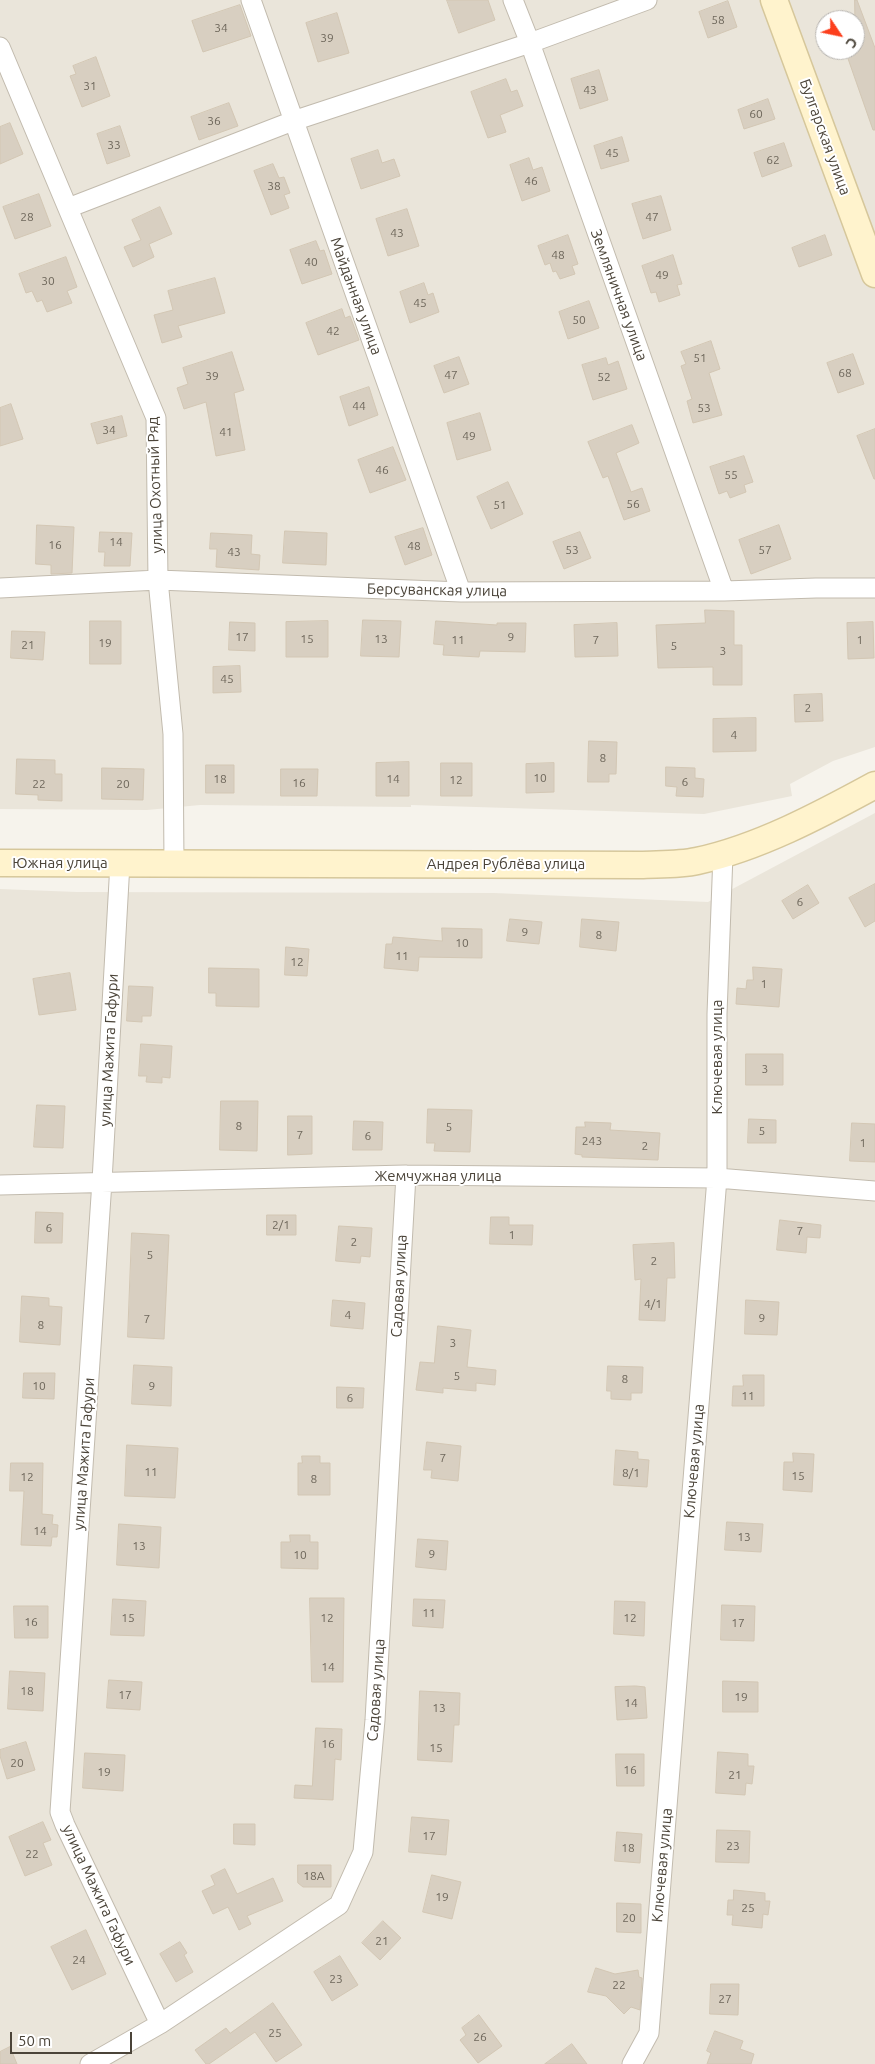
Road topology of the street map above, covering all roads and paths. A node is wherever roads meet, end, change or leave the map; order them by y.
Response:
1 (251, 0) edge
2 (513, 0) edge
3 (647, 0) edge
4 (774, 0) edge
5 (530, 43) junction
6 (0, 47) edge
7 (293, 121) junction
8 (68, 208) junction
9 (875, 274) edge
10 (158, 580) junction
11 (0, 588) edge
12 (875, 588) edge
13 (724, 591) junction
14 (461, 592) junction
15 (875, 785) edge
16 (723, 854) junction
17 (0, 862) edge
18 (120, 863) junction
19 (174, 864) junction
20 (406, 1175) junction
21 (717, 1178) junction
22 (102, 1181) junction
23 (0, 1185) edge
24 (875, 1191) edge
25 (160, 2024) junction
26 (90, 2064) edge
27 (632, 2064) edge

1 - 7 street, Майданная улица
2 - 5 street, Земляничная улица
3 - 5 street
4 - 9 street, Булгарская улица
5 - 7 street
5 - 13 street, Земляничная улица
6 - 8 street, улица Охотный Ряд
7 - 8 street
7 - 14 street, Майданная улица
8 - 10 street, улица Охотный Ряд
10 - 11 street, Берсуванская улица
10 - 14 street, Берсуванская улица
10 - 19 street, улица Охотный Ряд
12 - 13 street, Берсуванская улица
13 - 14 street, Берсуванская улица
15 - 16 street, Андрея Рублёва улица
16 - 19 street, Андрея Рублёва улица
16 - 21 street, Ключевая улица
17 - 18 street, Южная улица
18 - 19 street, Андрея Рублёва улица
18 - 22 street, улица Мажита Гафури
20 - 21 street, Жемчужная улица
20 - 22 street, Жемчужная улица
20 - 25 street, Садовая улица
21 - 24 street, Жемчужная улица
21 - 27 street, Ключевая улица
22 - 23 street, Жемчужная улица
22 - 25 street, улица Мажита Гафури
25 - 26 street, Садовая улица

